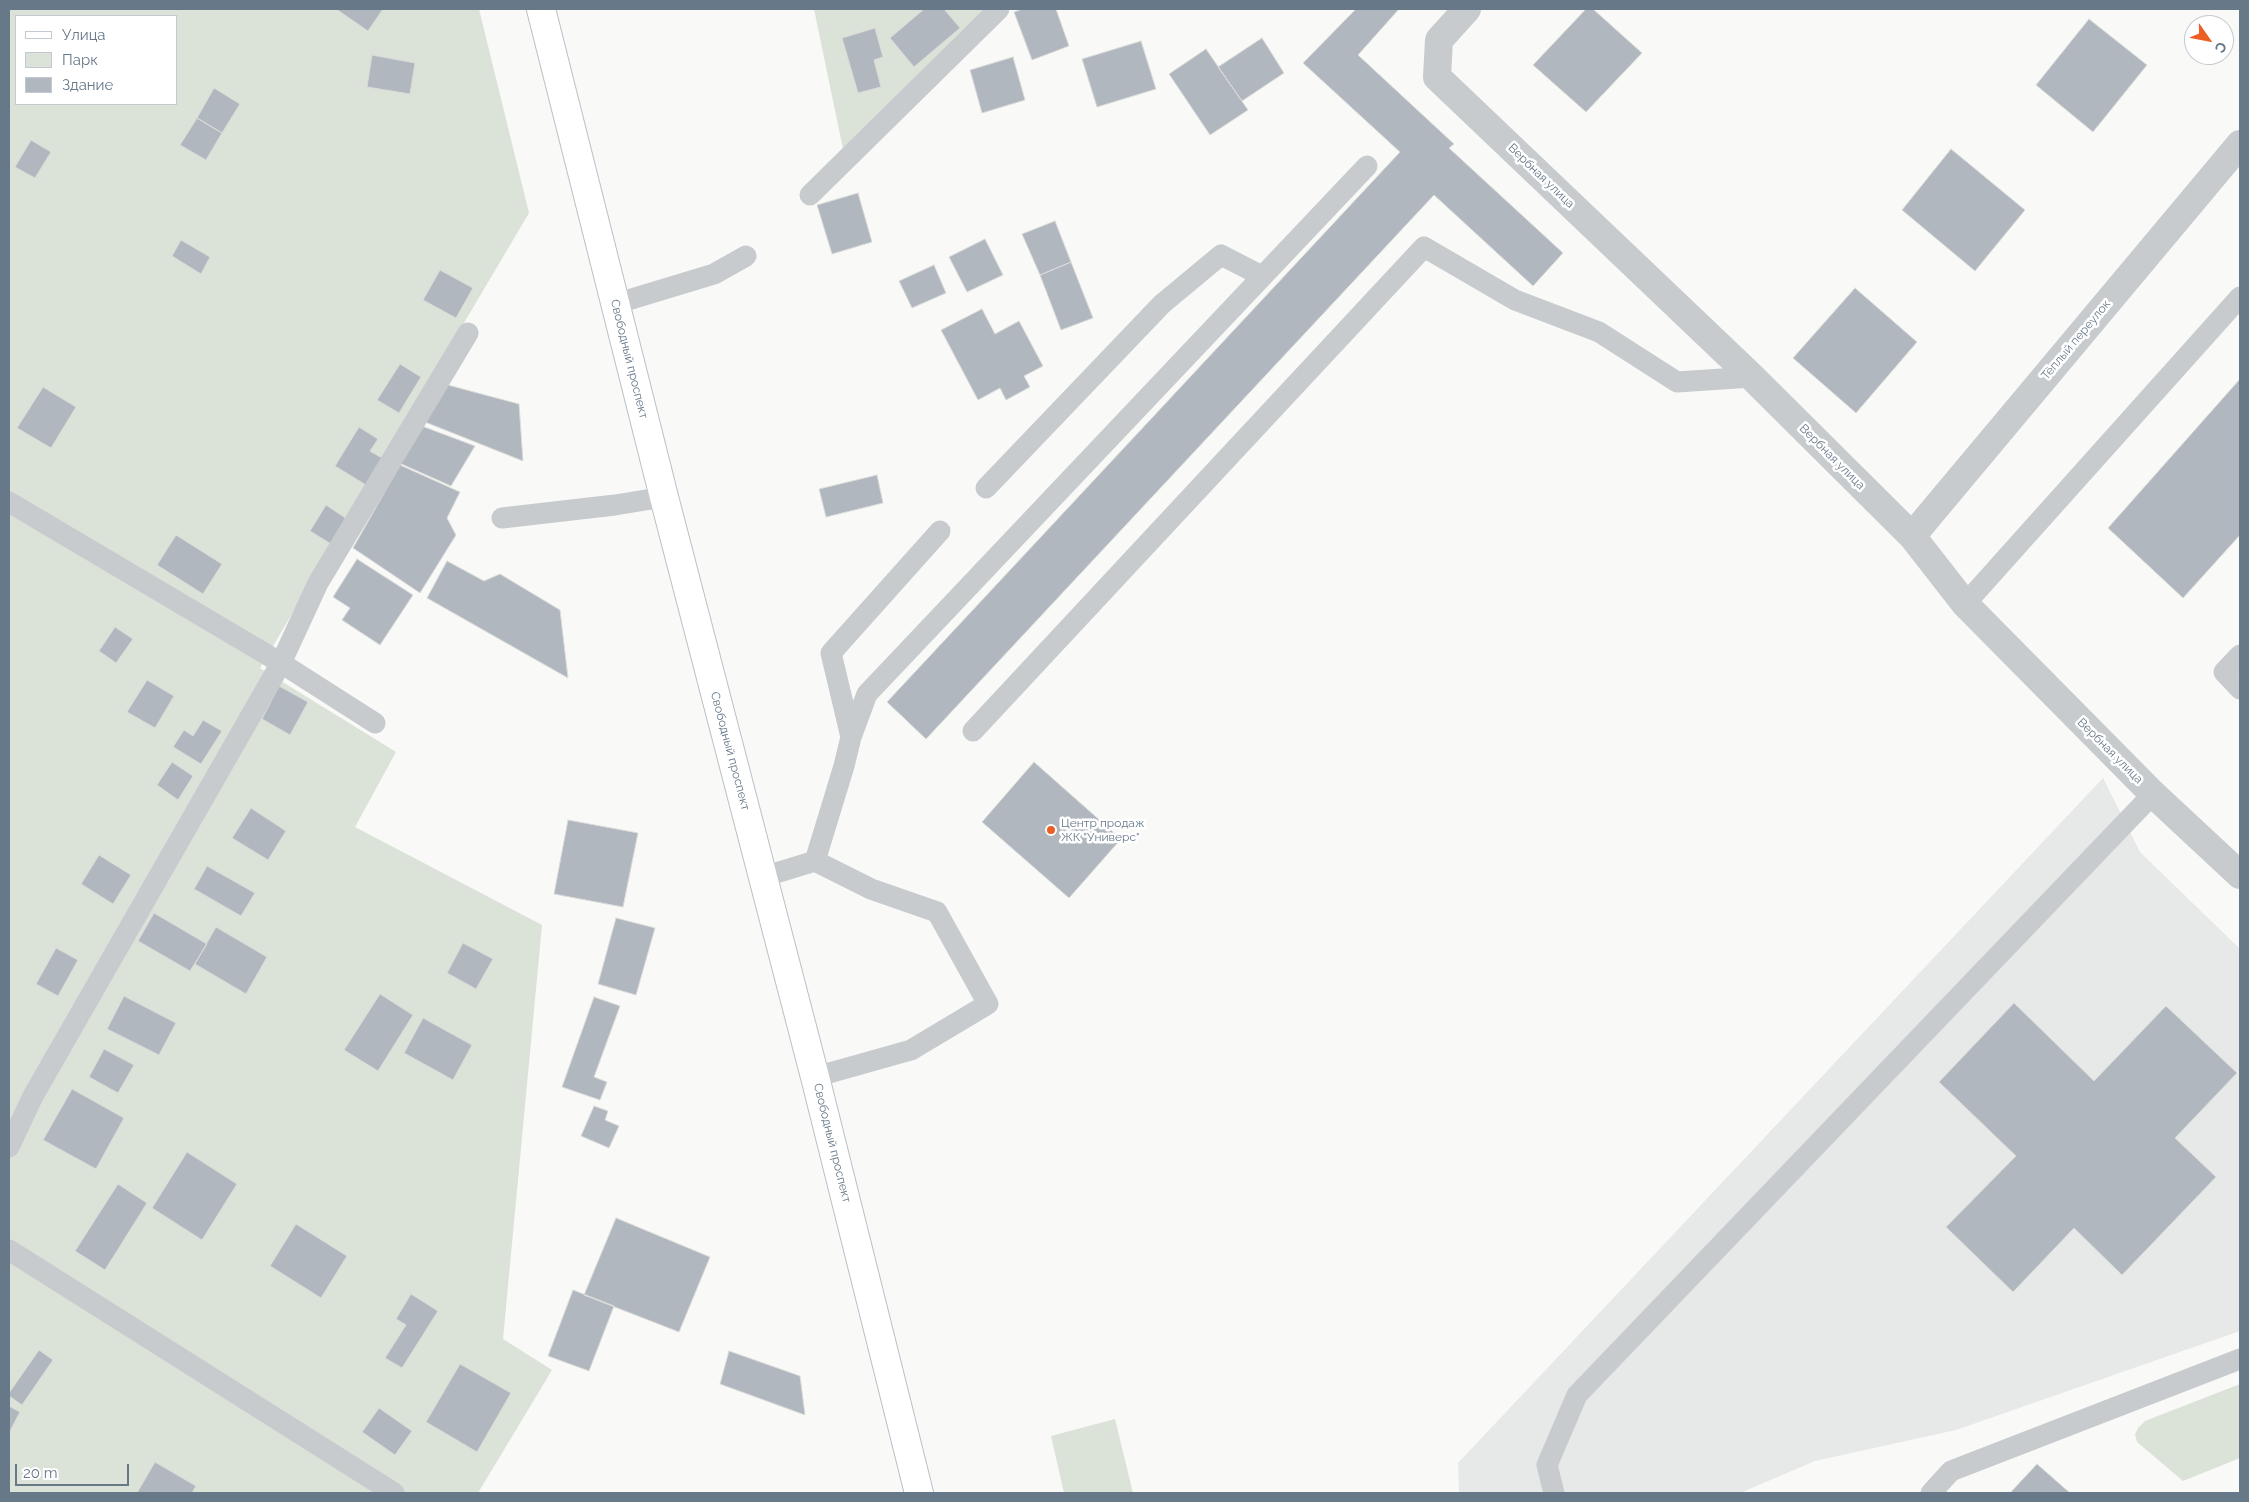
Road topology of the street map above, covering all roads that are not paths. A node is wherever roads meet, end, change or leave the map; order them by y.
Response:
1 (541, 9) edge
2 (998, 9) edge
3 (1468, 9) edge
4 (2240, 144) edge
5 (1367, 166) dead end
6 (810, 195) dead end
7 (746, 256) dead end
8 (1262, 276) junction
9 (2240, 297) edge
10 (615, 304) junction
11 (468, 333) dead end
12 (1752, 378) junction
13 (986, 488) dead end
14 (664, 497) junction
15 (9, 502) edge
16 (502, 518) dead end
17 (940, 531) dead end
18 (1912, 536) junction
19 (1966, 604) junction
20 (2240, 655) edge
21 (281, 663) junction
22 (2240, 689) edge
23 (375, 723) dead end
24 (973, 731) dead end
25 (851, 737) junction
26 (2153, 794) junction
27 (815, 861) junction
28 (2240, 874) edge
29 (763, 877) junction
30 (816, 1077) junction
31 (9, 1147) edge
32 (9, 1250) edge
33 (2240, 1358) edge
34 (394, 1493) edge
35 (919, 1493) edge
36 (1554, 1493) edge
37 (1932, 1493) edge

1 - 10 main road, Свободный проспект
2 - 6 lane
3 - 12 street, Вербная улица
4 - 18 street, Тёплый переулок
5 - 8 lane
7 - 10 lane
8 - 13 lane
8 - 25 lane
9 - 19 lane
10 - 14 main road, Свободный проспект
11 - 21 lane
12 - 18 street, Вербная улица
12 - 24 lane
14 - 16 lane
14 - 29 main road, Свободный проспект
15 - 21 lane
17 - 25 lane
18 - 19 street, Вербная улица
19 - 26 street, Вербная улица
20 - 22 lane
21 - 23 lane
21 - 31 lane
25 - 27 lane
26 - 28 street, Вербная улица
26 - 36 lane
27 - 29 lane
27 - 30 lane
29 - 30 main road, Свободный проспект
30 - 35 main road, Свободный проспект
32 - 34 lane
33 - 37 lane

